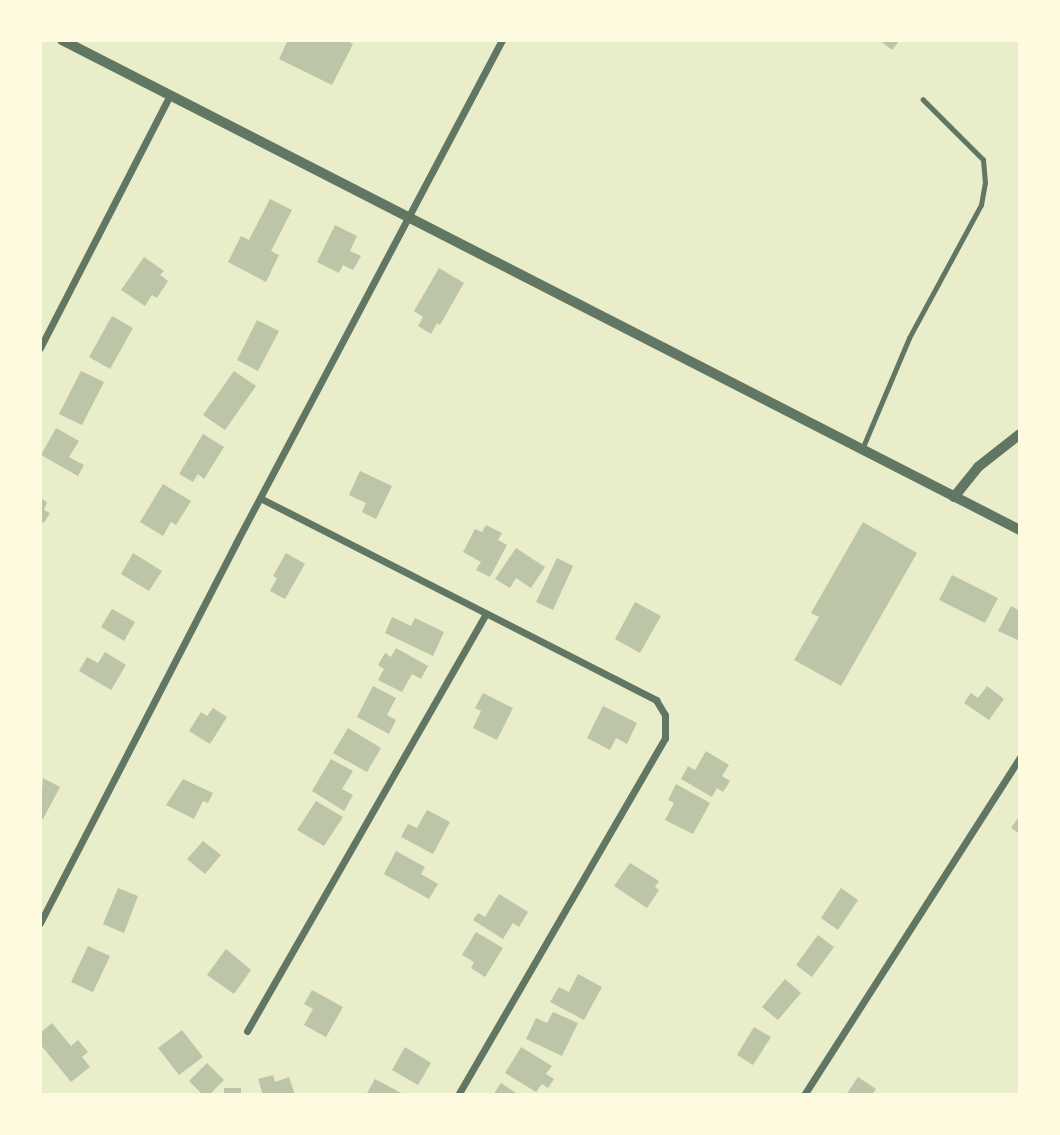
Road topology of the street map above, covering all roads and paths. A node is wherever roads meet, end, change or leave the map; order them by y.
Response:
1 (62, 40) edge
2 (502, 40) edge
3 (170, 95) junction
4 (923, 100) dead end
5 (407, 217) junction
6 (40, 348) edge
7 (1020, 434) edge
8 (862, 448) junction
9 (954, 497) junction
10 (260, 498) junction
11 (1020, 530) edge
12 (486, 614) junction
13 (1020, 757) edge
14 (40, 923) edge
15 (247, 1031) dead end
16 (458, 1095) edge
17 (804, 1095) edge

1 - 3 street
2 - 5 street
3 - 5 street
3 - 6 street
4 - 8 lane
5 - 8 street
5 - 10 street
7 - 9 street
8 - 9 street
9 - 11 street
10 - 12 street
10 - 14 street
12 - 15 street
12 - 16 street
13 - 17 street

